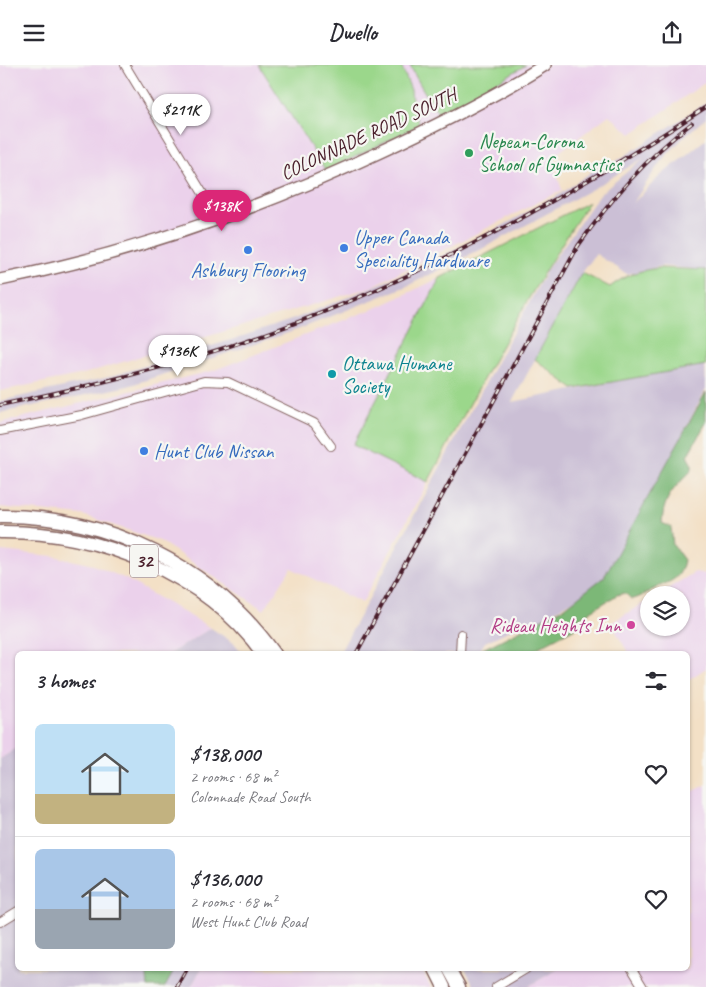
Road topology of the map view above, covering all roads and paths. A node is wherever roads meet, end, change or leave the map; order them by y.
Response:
1 (124, 65) edge
2 (545, 65) edge
3 (219, 220) junction
4 (0, 280) edge
5 (0, 431) edge
6 (331, 446) dead end
7 (0, 516) edge
8 (0, 533) edge
9 (462, 634) dead end
10 (263, 648) edge
11 (460, 651) edge
12 (15, 913) edge
13 (0, 922) edge
14 (436, 971) edge
15 (450, 971) edge
16 (523, 971) edge
17 (633, 971) edge
18 (444, 987) edge
19 (458, 987) edge
20 (496, 987) edge
21 (643, 987) edge

1 - 3 street
2 - 3 street, COLONNADE ROAD SOUTH
3 - 4 street, COLONNADE ROAD SOUTH
5 - 6 street
7 - 10 main road, 32
8 - 10 main road, 32
9 - 11 street
12 - 13 street
14 - 18 main road
15 - 19 main road
16 - 20 street
17 - 21 street

